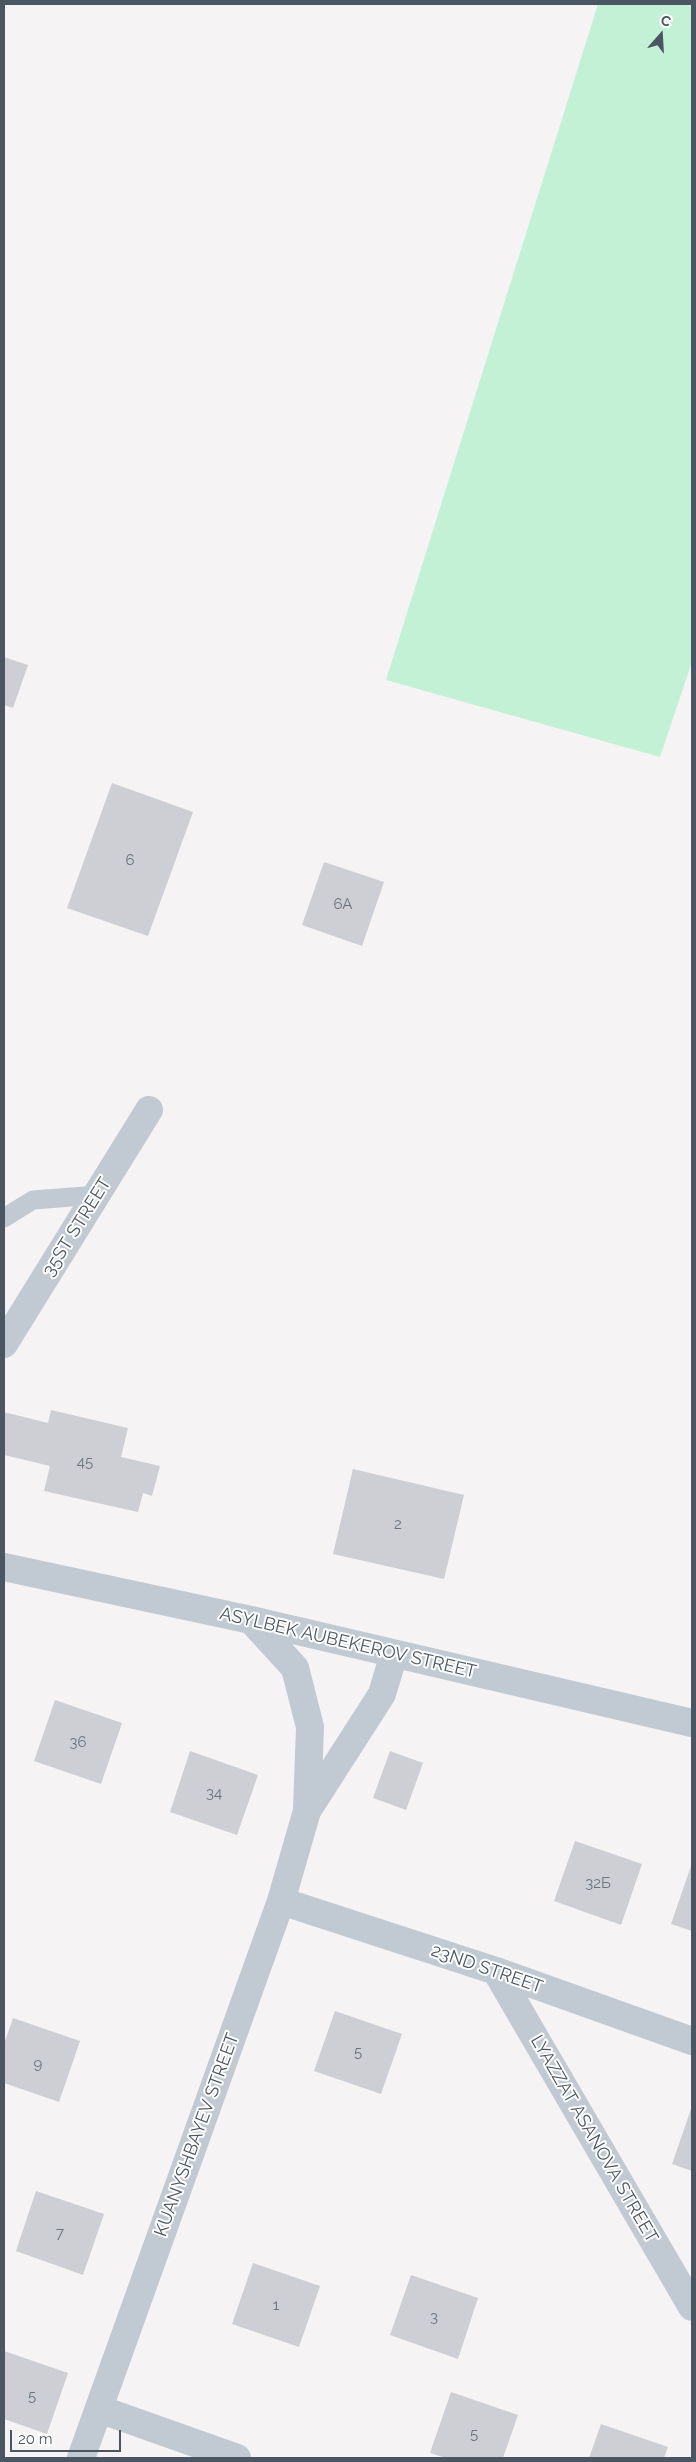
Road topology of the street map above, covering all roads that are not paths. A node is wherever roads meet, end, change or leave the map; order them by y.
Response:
1 (149, 1110) dead end
2 (98, 1195) junction
3 (4, 1218) edge
4 (4, 1344) edge
5 (4, 1567) edge
6 (251, 1620) junction
7 (394, 1654) junction
8 (692, 1723) edge
9 (307, 1810) junction
10 (281, 1901) junction
11 (496, 1971) junction
12 (692, 2041) edge
13 (692, 2308) edge
14 (99, 2408) junction
15 (81, 2458) edge
16 (237, 2458) edge

1 - 2 street, 35ST STREET
2 - 3 lane
2 - 4 street, 35ST STREET
5 - 6 street, ASYLBEK AUBEKEROV STREET
6 - 7 street, ASYLBEK AUBEKEROV STREET
6 - 9 street, KUANYSHBAYEV STREET
7 - 8 street, ASYLBEK AUBEKEROV STREET
7 - 9 street, KUANYSHBAYEV STREET
9 - 10 street, KUANYSHBAYEV STREET
10 - 11 street, 23ND STREET
10 - 14 street, KUANYSHBAYEV STREET
11 - 12 street, 23ND STREET
11 - 13 street, LYAZZAT ASANOVA STREET
14 - 15 street, KUANYSHBAYEV STREET
14 - 16 street

